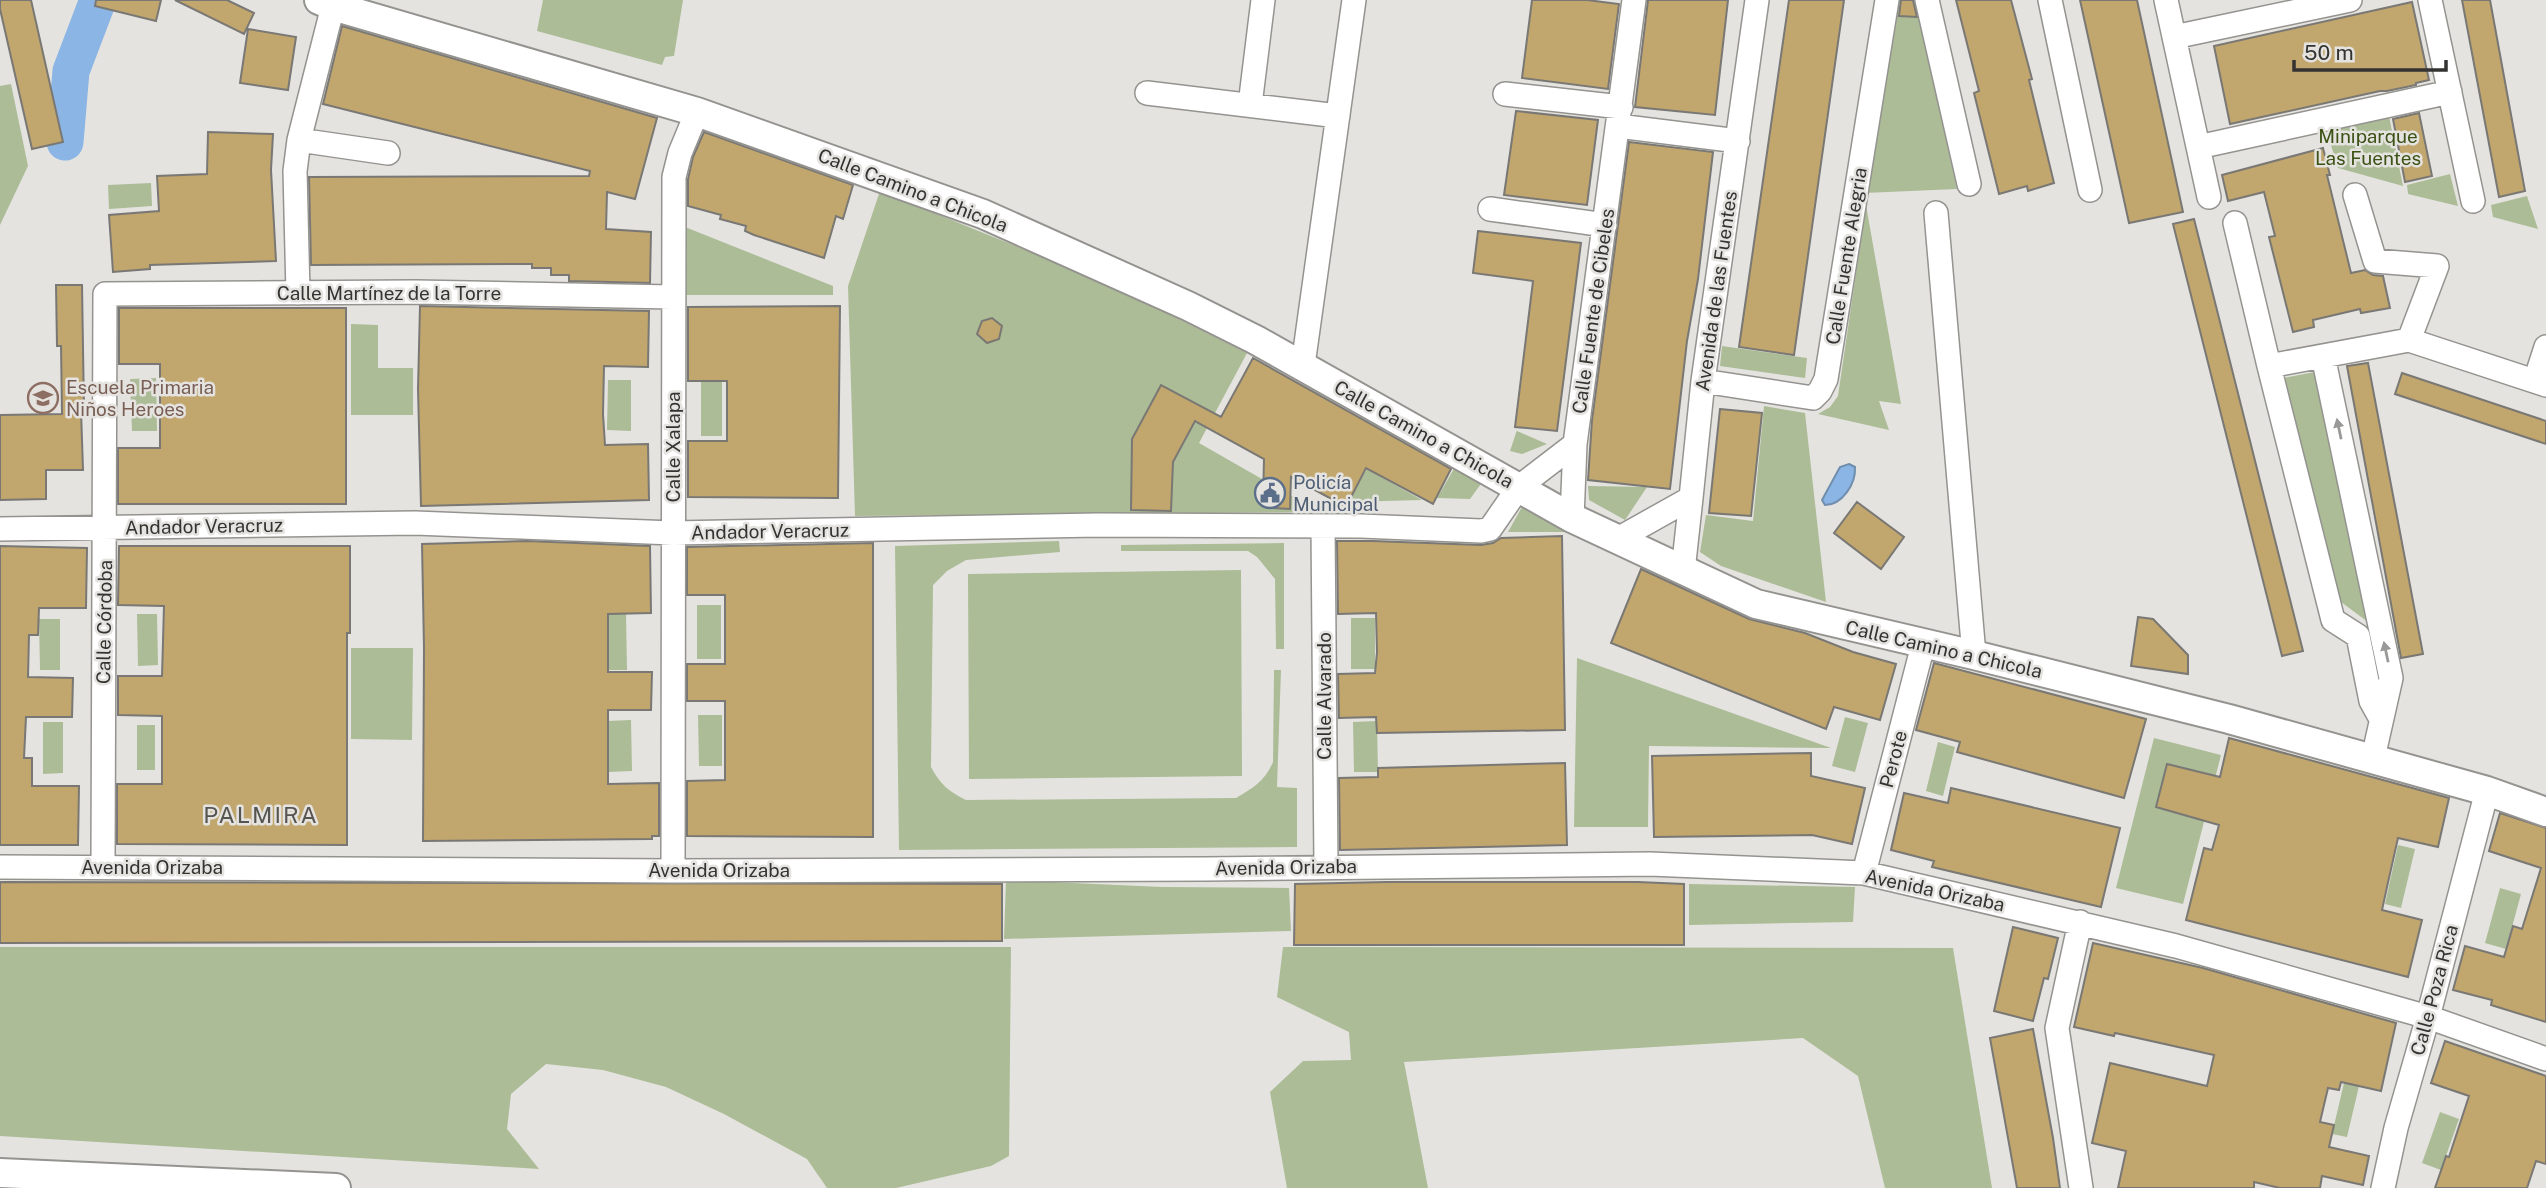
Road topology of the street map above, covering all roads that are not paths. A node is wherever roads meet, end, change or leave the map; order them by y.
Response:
1 (1264, 0) edge
2 (1354, 0) edge
3 (1634, 0) edge
4 (1757, 0) edge
5 (1886, 0) edge
6 (1927, 0) edge
7 (2050, 0) edge
8 (2166, 0) edge
9 (2350, 0) edge
10 (2430, 0) edge
11 (326, 3) edge
12 (2174, 37) junction
13 (2450, 92) junction
14 (1147, 93) dead end
15 (1506, 94) dead end
16 (1250, 105) junction
17 (697, 112) junction
18 (1338, 116) junction
19 (1619, 116) junction
20 (299, 140) junction
21 (1738, 141) junction
22 (2197, 147) junction
23 (388, 153) dead end
24 (1969, 184) dead end
25 (2090, 190) dead end
26 (2355, 195) dead end
27 (2209, 197) dead end
28 (2473, 201) dead end
29 (1490, 209) dead end
30 (1936, 214) dead end
31 (2235, 223) dead end
32 (1605, 225) junction
33 (298, 293) junction
34 (105, 294) joint
35 (672, 298) junction
36 (2409, 340) junction
37 (2546, 348) edge
38 (2323, 356) junction
39 (1303, 365) junction
40 (2269, 366) junction
41 (1703, 381) junction
42 (2540, 383) edge
43 (1575, 444) junction
44 (1519, 487) junction
45 (1691, 498) junction
46 (1572, 518) junction
47 (1323, 526) junction
48 (105, 528) junction
49 (0, 529) edge
50 (673, 533) junction
51 (1616, 540) junction
52 (1683, 571) junction
53 (1923, 645) junction
54 (1974, 655) junction
55 (2381, 719) junction
56 (2373, 758) junction
57 (2487, 791) junction
58 (2546, 812) edge
59 (103, 866) junction
60 (0, 867) edge
61 (1326, 867) junction
62 (673, 871) junction
63 (1864, 873) junction
64 (2080, 922) junction
65 (2428, 1017) junction
66 (2546, 1059) edge
67 (0, 1173) edge
68 (336, 1188) edge
69 (2081, 1188) edge
70 (2383, 1188) edge

1 - 16 street
2 - 18 street
3 - 19 street
4 - 21 street, Avenida de las Fuentes
5 - 41 street, Calle Fuente Alegria
6 - 24 street
7 - 25 street
8 - 12 street
9 - 12 street
10 - 13 street
11 - 17 street, Calle Camino a Chicola
11 - 20 street
12 - 22 street
13 - 22 street
13 - 28 street
14 - 16 street
15 - 19 street
16 - 18 street
17 - 35 street, Calle Xalapa
17 - 39 street, Calle Camino a Chicola
18 - 39 street
19 - 21 street
19 - 32 street, Calle Fuente de Cibeles
20 - 23 street
20 - 33 street
21 - 41 street, Avenida de las Fuentes
22 - 27 street
26 - 36 street
29 - 32 street
30 - 54 street
31 - 40 street
32 - 43 street, Calle Fuente de Cibeles
33 - 34 street, Calle Martínez de la Torre
33 - 35 street, Calle Martínez de la Torre
34 - 48 street, Calle Córdoba
35 - 50 street, Calle Xalapa
36 - 38 street
36 - 42 street
37 - 42 street
38 - 40 street
55 -> 38 street
39 - 44 street, Calle Camino a Chicola
40 - 55 street
41 - 45 street, Avenida de las Fuentes
43 - 44 street
43 - 46 street, Calle Fuente de Cibeles
44 - 46 street, Calle Camino a Chicola
44 - 47 street, Andador Veracruz
45 - 51 street
45 - 52 street, Avenida de las Fuentes
46 - 51 street, Calle Camino a Chicola
47 - 50 street, Andador Veracruz
47 - 61 street, Calle Alvarado
48 - 49 street, Andador Veracruz
48 - 50 street, Andador Veracruz
48 - 59 street, Calle Córdoba
50 - 62 street, Calle Xalapa
51 - 52 street, Calle Camino a Chicola
52 - 53 street, Calle Camino a Chicola
53 - 54 street, Calle Camino a Chicola
53 - 63 street, Perote
54 - 56 street, Calle Camino a Chicola
55 - 56 street
56 - 57 street, Calle Camino a Chicola
57 - 58 street, Calle Camino a Chicola
57 - 65 street, Calle Poza Rica
59 - 60 street, Avenida Orizaba
59 - 62 street, Avenida Orizaba
61 - 62 street, Avenida Orizaba
61 - 63 street, Avenida Orizaba
63 - 64 street, Avenida Orizaba
64 - 65 street, Avenida Orizaba
64 - 69 street
65 - 66 street, Avenida Orizaba
65 - 70 street, Calle Poza Rica
67 - 68 street

